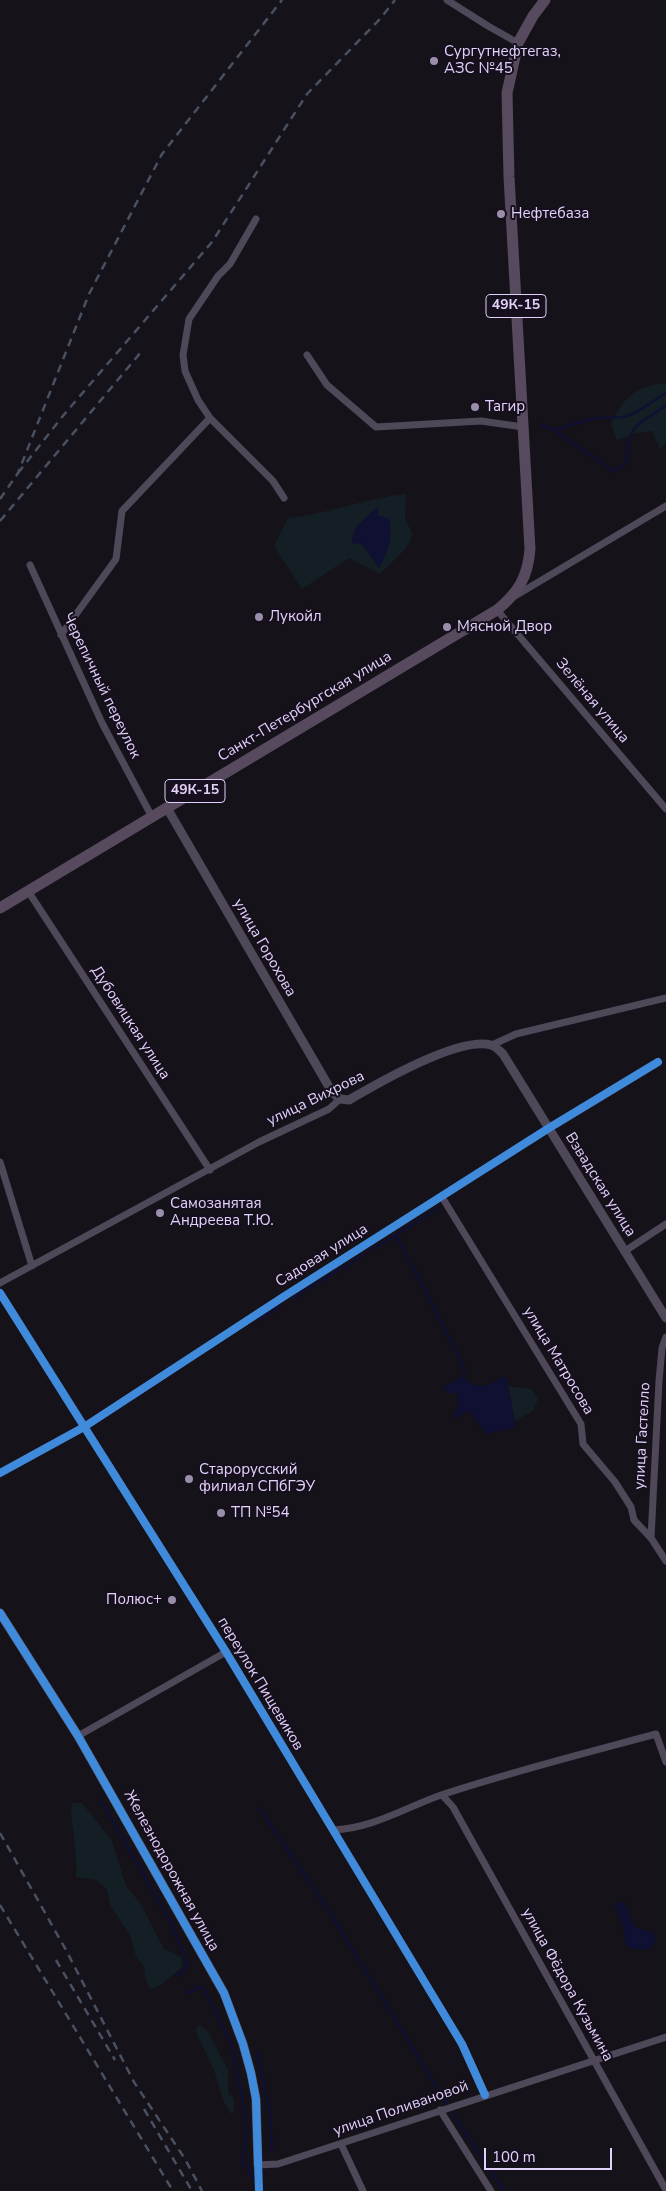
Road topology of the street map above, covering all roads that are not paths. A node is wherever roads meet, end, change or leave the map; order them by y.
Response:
1 (447, 0) edge
2 (545, 0) edge
3 (518, 43) junction
4 (256, 219) dead end
5 (307, 355) dead end
6 (210, 418) junction
7 (523, 427) junction
8 (284, 498) dead end
9 (666, 506) edge
10 (30, 565) dead end
11 (512, 597) junction
12 (497, 610) junction
13 (61, 635) junction
14 (167, 808) junction
15 (666, 809) edge
16 (152, 817) junction
17 (28, 891) junction
18 (0, 908) edge
19 (666, 998) edge
20 (492, 1045) junction
21 (658, 1062) dead end
22 (340, 1099) junction
23 (549, 1128) junction
24 (0, 1162) edge
25 (210, 1170) junction
26 (442, 1197) junction
27 (666, 1224) edge
28 (625, 1251) junction
29 (32, 1266) junction
30 (0, 1283) edge
31 (0, 1293) edge
32 (666, 1318) edge
33 (666, 1337) edge
34 (84, 1427) junction
35 (0, 1473) edge
36 (651, 1538) junction
37 (666, 1561) edge
38 (0, 1613) edge
39 (226, 1652) junction
40 (78, 1736) junction
41 (666, 1762) edge
42 (442, 1795) junction
43 (333, 1830) junction
44 (666, 2037) edge
45 (593, 2060) junction
46 (485, 2095) junction
47 (440, 2110) junction
48 (341, 2144) junction
49 (258, 2165) junction
50 (666, 2190) edge
51 (259, 2191) edge
52 (364, 2191) edge
53 (491, 2191) edge

1 - 3 street
2 - 3 main road, 49К-15
3 - 7 main road, 49К-15
4 - 6 street
5 - 7 street
6 - 8 street
6 - 13 street
7 - 11 main road, 49К-15
9 - 11 street
10 - 13 street, Черепичный переулок
11 - 12 main road, 49К-15
12 - 14 main road, Санкт-Петербургская улица / 49К-15
12 - 15 street, Зелёная улица
13 - 16 street, Черепичный переулок
14 - 16 main road, Санкт-Петербургская улица / 49К-15
14 - 22 street, улица Горохова
16 - 17 main road, Санкт-Петербургская улица / 49К-15
17 - 18 main road, Санкт-Петербургская улица / 49К-15
17 - 25 street, Дубовицкая улица
19 - 20 street, улица Вихрова
20 - 22 street, улица Вихрова
20 - 23 street, Взвадская улица
21 - 23 street, Садовая улица
22 - 25 street, улица Вихрова
23 - 26 street, Садовая улица
23 - 28 street, Взвадская улица
24 - 29 street
25 - 29 street, улица Вихрова
26 - 34 street, Садовая улица
26 - 36 street, улица Матросова
27 - 28 street
28 - 32 street, Взвадская улица
29 - 30 street, улица Вихрова
31 - 34 street, переулок Пищевиков
33 - 36 street, улица Гастелло
34 - 35 street, Садовая улица
34 - 39 street, переулок Пищевиков
36 - 37 street, улица Матросова
38 - 40 street, Железнодорожная улица
39 - 40 street
39 - 43 street, переулок Пищевиков
40 - 49 street, Железнодорожная улица
41 - 42 street
42 - 43 street
42 - 45 street, улица Фёдора Кузьмина
43 - 46 street, переулок Пищевиков
44 - 45 street, улица Поливановой
45 - 46 street, улица Поливановой
45 - 50 street, улица Фёдора Кузьмина
46 - 47 street, улица Поливановой
47 - 48 street, улица Поливановой
47 - 53 street
48 - 49 street, улица Поливановой
48 - 52 street
49 - 51 street

